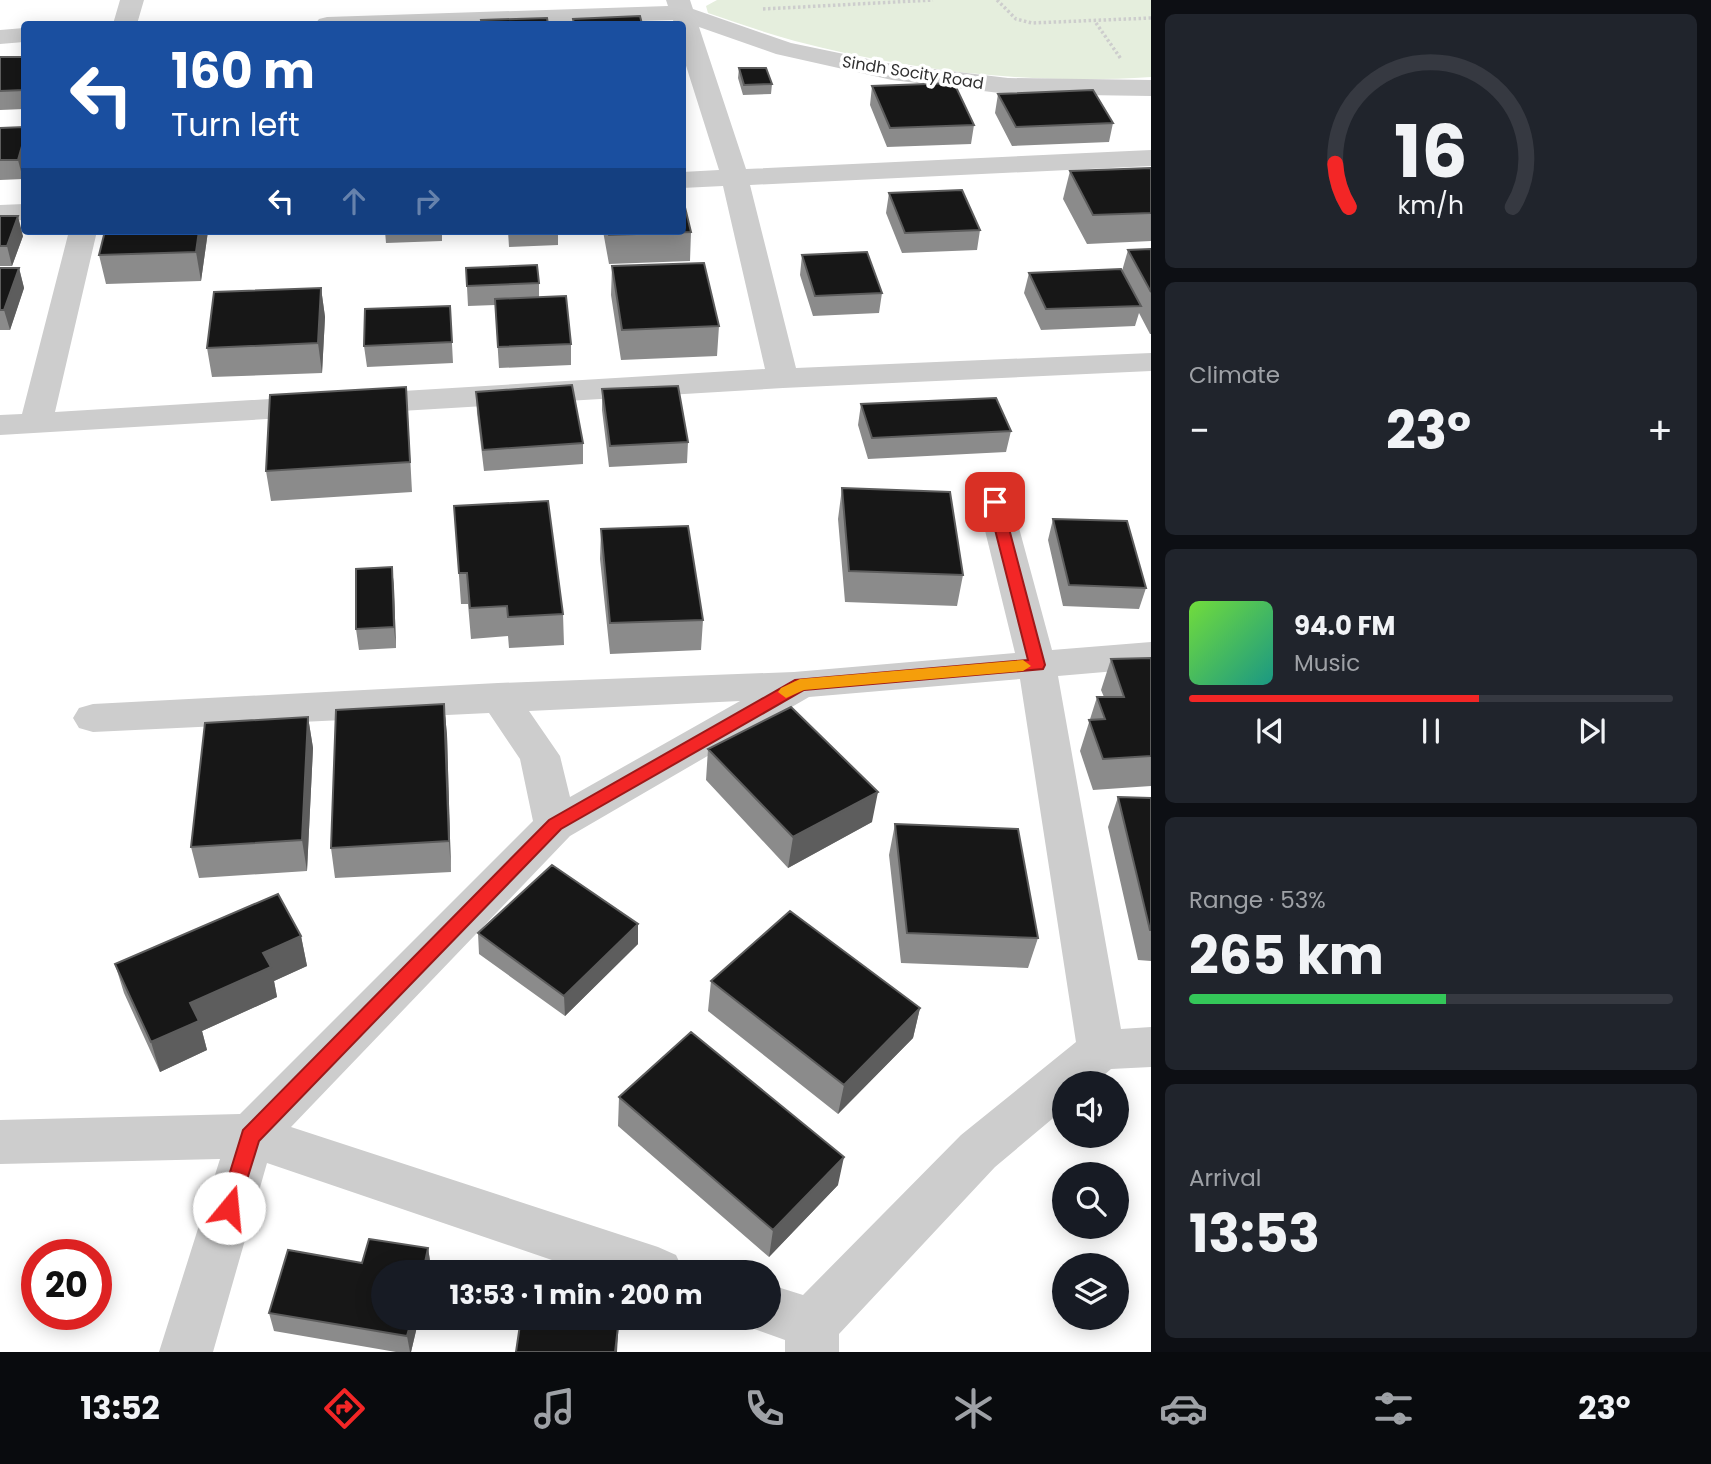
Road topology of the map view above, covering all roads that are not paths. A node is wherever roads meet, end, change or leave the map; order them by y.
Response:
1 (132, 0) edge
2 (684, 4) edge
3 (126, 21) edge
4 (381, 21) edge
5 (21, 36) edge
6 (0, 37) edge
7 (1151, 88) edge
8 (1151, 159) edge
9 (734, 178) junction
10 (686, 180) edge
11 (21, 212) edge
12 (0, 213) edge
13 (82, 235) edge
14 (1151, 362) edge
15 (783, 378) junction
16 (36, 423) junction
17 (0, 425) edge
18 (995, 502) dead end
19 (1151, 655) edge
20 (1037, 665) junction
21 (800, 684) junction
22 (498, 697) junction
23 (93, 718) dead end
24 (555, 825) junction
25 (1151, 1047) edge
26 (1101, 1050) junction
27 (251, 1136) junction
28 (0, 1142) edge
29 (622, 1260) edge
30 (797, 1328) edge
31 (186, 1352) edge

1 - 3 lane
2 - 4 lane, Sindh Socity Road
2 - 7 lane, Sindh Socity Road
2 - 9 lane
5 - 6 lane
8 - 9 lane
9 - 10 lane
9 - 15 lane
11 - 12 lane
13 - 16 lane
14 - 15 lane
15 - 16 lane
16 - 17 lane
18 - 20 lane
19 - 20 lane
20 - 21 lane
20 - 26 lane
21 - 22 lane
21 - 24 lane
22 - 23 lane
22 - 24 lane
24 - 27 lane
25 - 26 lane
26 - 30 lane
27 - 28 lane
27 - 29 lane
27 - 31 lane

